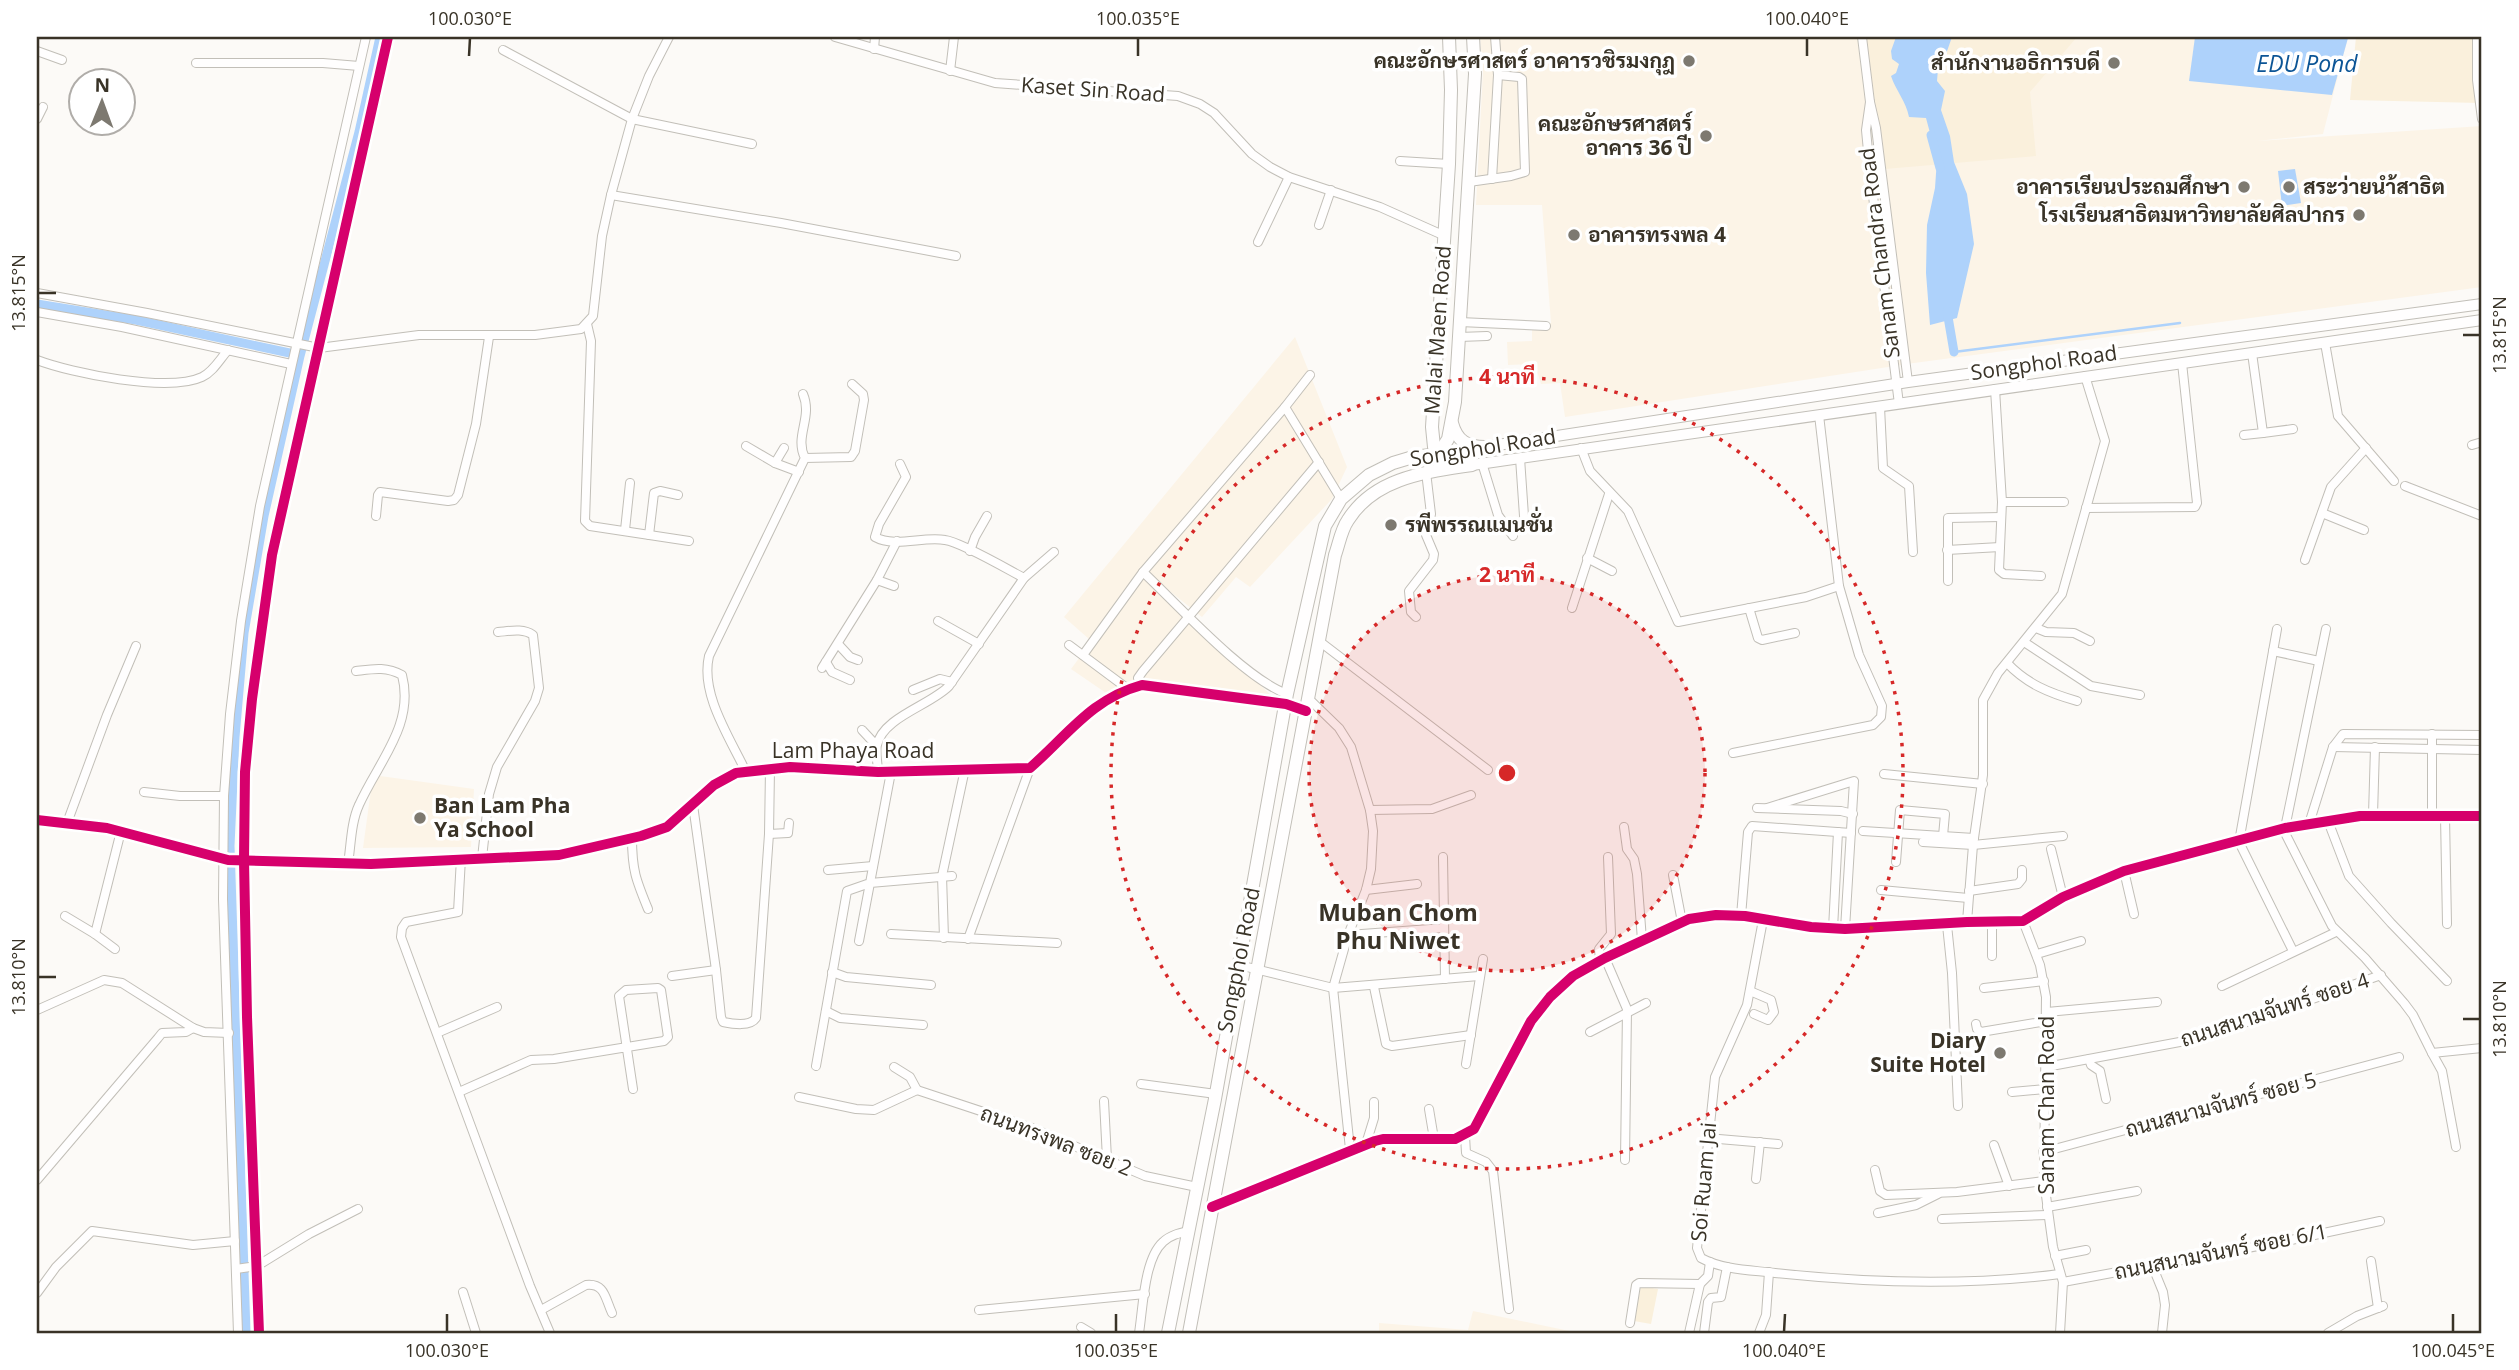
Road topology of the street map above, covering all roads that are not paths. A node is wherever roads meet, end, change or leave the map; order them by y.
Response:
1 (366, 37) edge
2 (388, 37) edge
3 (668, 37) edge
4 (835, 37) edge
5 (875, 37) edge
6 (954, 37) edge
7 (1449, 37) edge
8 (1473, 37) edge
9 (1494, 37) edge
10 (1862, 37) edge
11 (2477, 37) edge
12 (874, 49) junction
13 (503, 50) dead end
14 (37, 51) edge
15 (62, 60) dead end
16 (196, 63) dead end
17 (359, 66) junction
18 (950, 71) junction
19 (1498, 75) junction
20 (1870, 102) junction
21 (43, 107) dead end
22 (37, 119) edge
23 (632, 119) junction
24 (2482, 120) edge
25 (752, 144) dead end
26 (1400, 161) dead end
27 (1449, 164) junction
28 (1290, 177) junction
29 (1492, 178) junction
30 (1469, 182) junction
31 (1331, 190) junction
32 (611, 195) junction
33 (1319, 225) dead end
34 (1444, 236) junction
35 (1258, 242) dead end
36 (956, 256) dead end
37 (37, 293) edge
38 (2482, 304) edge
39 (37, 312) edge
40 (2482, 320) edge
41 (1460, 321) junction
42 (587, 324) junction
43 (1546, 326) dead end
44 (1487, 336) dead end
45 (489, 337) junction
46 (1459, 337) junction
47 (2325, 344) junction
48 (296, 348) junction
49 (317, 348) junction
50 (228, 350) junction
51 (2252, 353) junction
52 (2090, 356) junction
53 (37, 360) edge
54 (2182, 363) junction
55 (291, 365) junction
56 (1310, 375) dead end
57 (2090, 376) junction
58 (1908, 382) junction
59 (852, 384) dead end
60 (1895, 384) junction
61 (1995, 389) junction
62 (803, 394) dead end
63 (1899, 404) junction
64 (1286, 407) junction
65 (1880, 407) junction
66 (1819, 415) junction
67 (1452, 422) junction
68 (1432, 426) junction
69 (2293, 429) dead end
70 (2263, 433) junction
71 (2244, 435) dead end
72 (2482, 442) edge
73 (2472, 445) dead end
74 (746, 446) dead end
75 (1485, 447) junction
76 (1581, 448) junction
77 (2367, 448) junction
78 (784, 449) dead end
79 (1439, 454) junction
80 (1413, 457) junction
81 (805, 458) junction
82 (1520, 458) junction
83 (1319, 462) junction
84 (775, 463) junction
85 (900, 464) dead end
86 (1477, 464) junction
87 (799, 472) junction
88 (1421, 473) junction
89 (2394, 481) dead end
90 (630, 483) dead end
91 (2405, 486) dead end
92 (1609, 494) junction
93 (678, 495) dead end
94 (1341, 499) junction
95 (2002, 502) junction
96 (2064, 502) dead end
97 (2086, 508) junction
98 (2322, 513) junction
99 (376, 516) dead end
100 (987, 516) dead end
101 (2482, 516) edge
102 (2001, 517) junction
103 (1529, 525) dead end
104 (625, 530) junction
105 (2364, 530) dead end
106 (649, 535) junction
107 (1513, 536) dead end
108 (689, 541) dead end
109 (897, 541) junction
110 (2000, 547) junction
111 (1947, 550) junction
112 (970, 551) junction
113 (1054, 552) dead end
114 (1913, 552) dead end
115 (1587, 558) junction
116 (2305, 560) dead end
117 (1612, 571) dead end
118 (1143, 572) junction
119 (2040, 576) dead end
120 (1024, 578) junction
121 (877, 580) junction
122 (1948, 581) dead end
123 (894, 586) dead end
124 (1839, 586) junction
125 (1572, 608) dead end
126 (1749, 608) junction
127 (1189, 616) junction
128 (1416, 617) dead end
129 (938, 621) dead end
130 (2036, 628) junction
131 (2277, 629) dead end
132 (2326, 629) dead end
133 (498, 632) dead end
134 (1795, 633) dead end
135 (1319, 641) junction
136 (2090, 641) dead end
137 (2024, 642) junction
138 (979, 643) junction
139 (838, 644) junction
140 (1069, 645) dead end
141 (136, 646) dead end
142 (2273, 651) junction
143 (1083, 655) junction
144 (858, 660) dead end
145 (2319, 660) junction
146 (2007, 663) junction
147 (356, 671) dead end
148 (850, 680) dead end
149 (952, 682) junction
150 (1142, 685) junction
151 (1128, 689) junction
152 (913, 690) dead end
153 (2140, 695) dead end
154 (1287, 699) junction
155 (2077, 701) dead end
156 (1307, 705) junction
157 (862, 730) dead end
158 (2432, 734) junction
159 (2482, 735) edge
160 (876, 745) junction
161 (2333, 747) junction
162 (2375, 747) junction
163 (2432, 748) junction
164 (2482, 751) edge
165 (1733, 753) dead end
166 (1030, 768) junction
167 (770, 769) junction
168 (965, 769) junction
169 (1488, 770) dead end
170 (746, 772) junction
171 (878, 772) junction
172 (891, 772) junction
173 (1884, 774) dead end
174 (1983, 784) junction
175 (144, 792) dead end
176 (1471, 795) dead end
177 (224, 796) junction
178 (693, 805) junction
179 (1370, 810) junction
180 (1853, 814) junction
181 (2373, 815) junction
182 (2432, 816) junction
183 (2445, 816) junction
184 (2482, 816) edge
185 (37, 820) edge
186 (2328, 821) junction
187 (68, 823) junction
188 (789, 823) dead end
189 (2309, 824) junction
190 (1624, 827) dead end
191 (2284, 829) junction
192 (121, 831) junction
193 (1863, 831) dead end
194 (1838, 832) junction
195 (1851, 833) junction
196 (1899, 833) junction
197 (769, 834) junction
198 (1944, 836) junction
199 (2063, 836) dead end
200 (632, 838) junction
201 (1923, 842) dead end
202 (1974, 842) junction
203 (2239, 842) junction
204 (2051, 849) dead end
205 (1443, 857) dead end
206 (1608, 857) dead end
207 (482, 858) junction
208 (226, 859) junction
209 (461, 859) junction
210 (242, 860) junction
211 (1896, 862) dead end
212 (348, 864) junction
213 (873, 866) junction
214 (828, 870) dead end
215 (2022, 870) dead end
216 (2124, 871) junction
217 (1673, 875) dead end
218 (942, 876) junction
219 (952, 876) dead end
220 (870, 883) junction
221 (1417, 884) dead end
222 (1366, 890) junction
223 (1881, 890) dead end
224 (1968, 894) junction
225 (2063, 897) junction
226 (648, 909) dead end
227 (2134, 914) dead end
228 (65, 916) dead end
229 (1741, 916) junction
230 (1763, 920) junction
231 (1992, 921) junction
232 (2023, 921) junction
233 (1682, 922) junction
234 (1967, 922) junction
235 (2447, 924) dead end
236 (1947, 925) junction
237 (1444, 928) junction
238 (1833, 929) junction
239 (1845, 929) junction
240 (2336, 932) junction
241 (95, 934) junction
242 (891, 934) dead end
243 (1348, 934) junction
244 (944, 938) junction
245 (968, 939) junction
246 (1642, 940) junction
247 (859, 941) dead end
248 (2081, 941) dead end
249 (1057, 943) dead end
250 (115, 949) dead end
251 (2293, 951) junction
252 (2037, 954) junction
253 (1992, 957) dead end
254 (1483, 959) dead end
255 (1602, 959) junction
256 (1239, 965) junction
257 (1257, 969) junction
258 (716, 970) junction
259 (832, 972) junction
260 (2381, 975) junction
261 (672, 976) dead end
262 (1479, 976) junction
263 (1445, 979) junction
264 (2044, 981) junction
265 (2447, 981) dead end
266 (931, 985) dead end
267 (2222, 986) dead end
268 (1374, 987) junction
269 (1333, 988) junction
270 (1984, 988) dead end
271 (1750, 991) junction
272 (2157, 1002) dead end
273 (1646, 1003) dead end
274 (496, 1007) dead end
275 (37, 1010) edge
276 (825, 1011) junction
277 (1627, 1013) junction
278 (1754, 1014) dead end
279 (2047, 1017) junction
280 (1976, 1024) dead end
281 (923, 1025) dead end
282 (193, 1028) junction
283 (1590, 1032) dead end
284 (229, 1033) junction
285 (437, 1033) junction
286 (1471, 1035) junction
287 (626, 1048) junction
288 (2482, 1048) edge
289 (2432, 1053) junction
290 (2399, 1057) dead end
291 (2089, 1059) junction
292 (1466, 1064) dead end
293 (816, 1066) dead end
294 (894, 1067) dead end
295 (2046, 1067) junction
296 (1141, 1084) dead end
297 (633, 1089) dead end
298 (2046, 1089) junction
299 (916, 1090) junction
300 (459, 1092) junction
301 (2012, 1092) dead end
302 (1216, 1094) junction
303 (799, 1097) dead end
304 (2106, 1099) dead end
305 (1104, 1101) dead end
306 (1374, 1102) dead end
307 (1958, 1106) dead end
308 (1429, 1108) dead end
309 (1465, 1136) junction
310 (1707, 1138) junction
311 (1434, 1139) junction
312 (1760, 1142) junction
313 (1366, 1144) junction
314 (1777, 1144) dead end
315 (1994, 1145) dead end
316 (2455, 1147) dead end
317 (1350, 1149) junction
318 (2043, 1152) junction
319 (1107, 1159) junction
320 (1625, 1160) dead end
321 (1875, 1170) dead end
322 (1756, 1179) dead end
323 (37, 1180) edge
324 (2044, 1181) junction
325 (1197, 1186) junction
326 (2009, 1186) junction
327 (2137, 1191) dead end
328 (1941, 1192) junction
329 (1212, 1207) junction
330 (358, 1209) dead end
331 (2047, 1211) junction
332 (1878, 1213) dead end
333 (1942, 1219) dead end
334 (2380, 1221) dead end
335 (1189, 1231) junction
336 (234, 1241) junction
337 (2086, 1250) dead end
338 (2055, 1256) junction
339 (2371, 1261) dead end
340 (1710, 1262) junction
341 (2152, 1265) junction
342 (255, 1267) junction
343 (1727, 1267) junction
344 (238, 1269) junction
345 (1769, 1272) junction
346 (2061, 1278) junction
347 (1700, 1284) junction
348 (463, 1292) dead end
349 (37, 1293) edge
350 (1145, 1294) junction
351 (1509, 1309) dead end
352 (541, 1310) junction
353 (979, 1310) dead end
354 (612, 1313) dead end
355 (1630, 1323) dead end
356 (1081, 1327) dead end
357 (238, 1333) edge
358 (259, 1333) edge
359 (476, 1333) edge
360 (550, 1333) edge
361 (1091, 1333) edge
362 (1139, 1333) edge
363 (1168, 1333) edge
364 (1188, 1333) edge
365 (1689, 1333) edge
366 (1704, 1333) edge
367 (1759, 1333) edge
368 (2060, 1333) edge
369 (2162, 1333) edge
370 (2329, 1333) edge

1 - 17 street
2 - 49 street
3 - 23 street
4 - 12 street, Kaset Sin Road
5 - 12 street
6 - 18 street
7 - 27 highway, Malai Maen Road
8 - 30 highway, Malai Maen Road
9 - 19 street
10 - 20 street, Sanam Chandra Road
11 - 24 street
12 - 18 street, Kaset Sin Road
13 - 23 street
14 - 15 street
16 - 17 street
17 - 48 street
18 - 28 street, Kaset Sin Road
19 - 29 street
19 - 29 street
20 - 58 street, Sanam Chandra Road
20 - 60 street, Sanam Chandra Road
21 - 22 street
23 - 25 street
23 - 32 street
26 - 27 street
27 - 34 highway, Malai Maen Road
28 - 31 street, Kaset Sin Road
28 - 35 street
29 - 30 street
30 - 41 highway, Malai Maen Road
31 - 33 street
31 - 34 street, Kaset Sin Road
32 - 36 street
32 - 42 street
34 - 68 highway, Malai Maen Road
37 - 48 street
38 - 52 main road, Songphol Road
39 - 50 street
40 - 47 main road, Songphol Road
41 - 43 street
41 - 46 highway, Malai Maen Road
42 - 45 street
42 - 104 street
44 - 46 street
45 - 49 street
45 - 99 street
46 - 67 highway, Malai Maen Road
47 - 51 main road, Songphol Road
47 - 77 street
48 - 49 street
48 - 55 street
49 - 210 street
50 - 53 street
50 - 55 street
51 - 54 main road, Songphol Road
51 - 70 street
52 - 57 main road
52 - 58 main road, Songphol Road
54 - 57 main road, Songphol Road
54 - 97 street
55 - 177 street
56 - 64 street
57 - 61 main road, Songphol Road
57 - 97 street
58 - 60 main road, Songphol Road
59 - 81 street
60 - 63 street, Sanam Chandra Road
60 - 75 main road, Songphol Road
61 - 63 main road, Songphol Road
61 - 95 street
62 - 81 street
63 - 65 main road, Songphol Road
64 - 83 street
64 - 118 street
65 - 66 main road, Songphol Road
65 - 114 street
66 - 76 main road, Songphol Road
66 - 124 street
67 - 75 highway
67 - 79 highway, Malai Maen Road
68 - 79 highway, Malai Maen Road
68 - 80 highway
69 - 70 street
70 - 71 street
72 - 73 street
74 - 84 street
75 - 79 main road, Songphol Road
76 - 82 main road, Songphol Road
76 - 92 street
77 - 89 street
77 - 98 street
78 - 84 street
79 - 80 highway, Songphol Road
79 - 86 highway
79 - 88 highway
80 - 94 highway, Songphol Road
81 - 87 street
82 - 86 main road, Songphol Road
82 - 103 street
83 - 94 street
83 - 127 street
84 - 87 street
85 - 109 street
86 - 88 highway, Songphol Road
86 - 107 street
87 - 170 street
88 - 128 street
88 - 135 highway, Songphol Road
90 - 104 street
91 - 101 street
92 - 115 street
92 - 126 street
93 - 106 street
94 - 154 highway, Songphol Road
95 - 96 street
95 - 102 street
97 - 130 street
98 - 105 street
98 - 116 street
100 - 112 street
102 - 110 street
102 - 111 street
104 - 106 street
106 - 108 street
109 - 112 street
109 - 121 street
110 - 111 street
110 - 119 street
111 - 122 street
112 - 120 street
113 - 120 street
115 - 117 street
115 - 125 street
118 - 127 street
118 - 143 street
120 - 138 street
121 - 123 street
121 - 139 street
124 - 126 street
124 - 165 street
126 - 134 street
127 - 150 street
127 - 154 street
129 - 138 street
130 - 136 street
130 - 137 street
131 - 142 street
132 - 145 street
133 - 207 street
135 - 156 highway, Songphol Road
135 - 169 street
137 - 146 street
137 - 153 street
138 - 149 street
139 - 144 street
139 - 148 street
140 - 143 street
141 - 187 street
142 - 145 street
142 - 203 street
143 - 151 street
145 - 191 street
146 - 155 street
146 - 174 street
147 - 212 street
149 - 152 street
149 - 160 street
150 - 151 street
150 - 154 street
151 - 166 street
154 - 156 street
154 - 256 highway, Songphol Road
156 - 179 street
156 - 257 highway, Songphol Road
157 - 160 street
158 - 159 street
158 - 161 street
158 - 163 street
160 - 171 street
161 - 162 street
161 - 189 street
162 - 163 street
162 - 181 street
163 - 164 street
163 - 182 street
166 - 168 street, Lam Phaya Road
166 - 245 street
167 - 170 street, Lam Phaya Road
167 - 171 street, Lam Phaya Road
167 - 197 street
168 - 172 street, Lam Phaya Road
168 - 218 street
170 - 178 street, Lam Phaya Road
171 - 172 street, Lam Phaya Road
172 - 213 street
173 - 174 street
174 - 202 street
175 - 177 street
176 - 179 street
177 - 208 street
178 - 200 street, Lam Phaya Road
178 - 258 street
179 - 222 street
180 - 180 street
180 - 195 street
181 - 182 street
181 - 186 street
182 - 183 street
183 - 184 street
183 - 235 street
185 - 187 street, Lam Phaya Road
186 - 189 street
186 - 265 street
187 - 192 street, Lam Phaya Road
188 - 197 street
189 - 191 street
190 - 246 street
191 - 203 street
191 - 240 street
192 - 208 street, Lam Phaya Road
192 - 241 street
193 - 196 street
194 - 195 street
194 - 229 street
194 - 238 street
195 - 239 street
196 - 198 street
196 - 198 street
196 - 211 street
197 - 258 street
198 - 202 street
199 - 202 street
200 - 207 street, Lam Phaya Road
200 - 226 street
201 - 202 street
202 - 224 street
203 - 216 street
203 - 251 street
204 - 225 street
205 - 237 street
206 - 255 street
207 - 209 street, Lam Phaya Road
208 - 210 street, Lam Phaya Road
208 - 284 street
209 - 212 street, Lam Phaya Road
209 - 285 street
210 - 212 street, Lam Phaya Road
210 - 342 street
213 - 214 street
213 - 220 street
215 - 224 street
216 - 225 street
216 - 227 street
217 - 233 street
218 - 219 street
218 - 220 street
218 - 244 street
220 - 247 street
220 - 259 street
221 - 222 street
222 - 243 street
223 - 224 street
224 - 234 street
225 - 232 street
228 - 241 street
229 - 230 street
229 - 233 street
230 - 238 street
230 - 271 street, Soi Ruam Jai
231 - 232 street
231 - 234 street
231 - 253 street
232 - 252 street, Sanam Chan Road
233 - 246 street
234 - 236 street
236 - 239 street
236 - 307 street
237 - 243 street
237 - 263 street
238 - 239 street
240 - 251 street
240 - 260 street
241 - 250 street
242 - 244 street
243 - 269 street
244 - 245 street
245 - 249 street
246 - 255 street
248 - 252 street
251 - 267 street
252 - 264 street, Sanam Chan Road
254 - 262 street
255 - 277 street
255 - 309 street
256 - 257 street
256 - 302 highway, Songphol Road
257 - 269 street
257 - 329 highway, Songphol Road
258 - 261 street
259 - 266 street
259 - 276 street
260 - 289 street
260 - 291 street, ถนนสนามจันทร์ ซอย 4
262 - 263 street
262 - 286 street
263 - 268 street
264 - 270 street
264 - 279 street, Sanam Chan Road
268 - 269 street
268 - 286 street
269 - 317 street
271 - 278 street
271 - 310 street, Soi Ruam Jai
272 - 279 street
273 - 277 street
274 - 285 street
275 - 282 street
276 - 281 street
276 - 293 street
277 - 283 street
277 - 320 street
279 - 280 street
279 - 295 street, Sanam Chan Road
282 - 284 street
282 - 323 street
284 - 336 street
285 - 300 street
286 - 292 street
287 - 287 street
287 - 297 street
287 - 300 street
288 - 289 street
289 - 316 street
290 - 318 street, ถนนสนามจันทร์ ซอย 5
291 - 295 street, ถนนสนามจันทร์ ซอย 4
291 - 304 street
294 - 299 street
295 - 298 street, Sanam Chan Road
296 - 302 street
298 - 301 street
298 - 318 street, Sanam Chan Road
299 - 303 street
299 - 319 street, ถนนทรงพล ซอย 2
300 - 352 street
302 - 325 highway, Songphol Road
305 - 319 street
306 - 313 street
308 - 311 street
309 - 311 street
309 - 351 street
310 - 312 street
310 - 340 street, Soi Ruam Jai
311 - 313 street
312 - 314 street
312 - 322 street
313 - 317 street
315 - 326 street
317 - 329 street
318 - 324 street, Sanam Chan Road
319 - 325 street, ถนนทรงพล ซอย 2
321 - 328 street
324 - 326 street
324 - 331 street, Sanam Chan Road
325 - 335 highway, Songphol Road
326 - 328 street
327 - 331 street
328 - 332 street
329 - 364 highway, Songphol Road
330 - 342 street
331 - 333 street
331 - 338 street, Sanam Chan Road
334 - 341 street, ถนนสนามจันทร์ ซอย 6/1
335 - 350 street
335 - 363 highway, Songphol Road
336 - 344 street
336 - 349 street
337 - 338 street
338 - 346 street, Sanam Chan Road
339 - 370 street
340 - 343 street, Soi Ruam Jai
340 - 347 street
341 - 346 street, ถนนสนามจันทร์ ซอย 6/1
341 - 369 street
342 - 344 street
342 - 358 street
343 - 345 street, Soi Ruam Jai
343 - 366 street
344 - 357 street
345 - 346 street, Soi Ruam Jai
345 - 367 street
346 - 368 street, Sanam Chan Road
347 - 355 street
347 - 365 street
348 - 359 street
350 - 353 street
350 - 362 street
352 - 354 street
352 - 360 street
356 - 361 street

